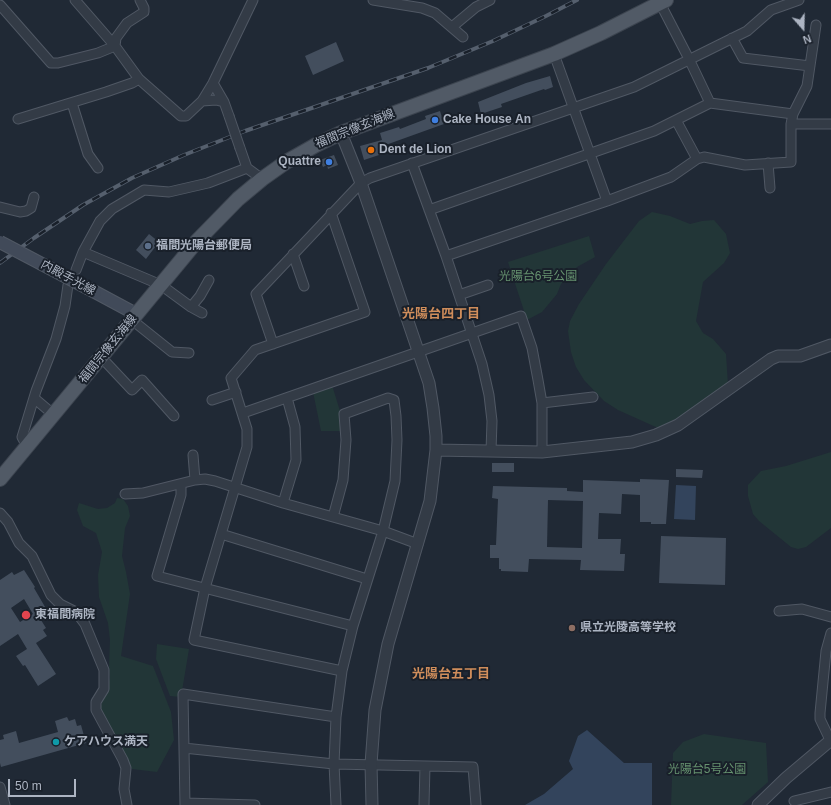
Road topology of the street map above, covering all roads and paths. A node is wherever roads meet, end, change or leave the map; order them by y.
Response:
1 (75, 0) edge
2 (140, 0) edge
3 (253, 0) edge
4 (374, 0) edge
5 (490, 0) edge
6 (799, 0) edge
7 (395, 1) edge
8 (663, 2) edge
9 (1, 7) edge
10 (816, 25) dead end
11 (452, 27) junction
12 (463, 37) dead end
13 (732, 38) junction
14 (115, 46) junction
15 (554, 54) junction
16 (689, 59) junction
17 (810, 66) junction
18 (139, 79) junction
19 (213, 83) junction
20 (202, 101) junction
21 (224, 102) junction
22 (72, 103) junction
23 (710, 103) junction
24 (573, 108) junction
25 (793, 114) junction
26 (18, 119) dead end
27 (676, 120) junction
28 (791, 124) junction
29 (831, 124) edge
30 (341, 133) junction
31 (591, 154) junction
32 (697, 159) junction
33 (412, 163) junction
34 (768, 163) junction
35 (98, 168) dead end
36 (247, 168) junction
37 (262, 179) junction
38 (361, 183) junction
39 (770, 188) dead end
40 (34, 197) dead end
41 (606, 201) junction
42 (0, 207) edge
43 (429, 210) junction
44 (331, 213) junction
45 (0, 242) edge
46 (83, 252) junction
47 (293, 254) junction
48 (446, 256) junction
49 (76, 270) dead end
50 (209, 280) dead end
51 (68, 285) dead end
52 (161, 285) junction
53 (488, 285) dead end
54 (304, 286) dead end
55 (459, 295) junction
56 (191, 307) junction
57 (202, 313) dead end
58 (134, 317) junction
59 (472, 334) junction
60 (273, 344) junction
61 (831, 345) edge
62 (419, 352) junction
63 (189, 353) dead end
64 (101, 357) junction
65 (236, 392) junction
66 (593, 397) dead end
67 (34, 398) junction
68 (287, 398) junction
69 (212, 400) dead end
70 (542, 402) junction
71 (243, 413) junction
72 (54, 415) junction
73 (174, 416) dead end
74 (27, 446) junction
75 (436, 450) junction
76 (491, 451) junction
77 (542, 452) junction
78 (193, 455) dead end
79 (0, 480) edge
80 (195, 480) junction
81 (181, 484) junction
82 (234, 488) junction
83 (125, 494) dead end
84 (283, 503) junction
85 (0, 514) edge
86 (333, 517) junction
87 (383, 532) junction
88 (221, 534) junction
89 (418, 544) junction
90 (367, 579) junction
91 (205, 588) junction
92 (779, 611) dead end
93 (831, 617) edge
94 (353, 626) junction
95 (831, 633) edge
96 (342, 671) junction
97 (336, 717) junction
98 (831, 741) edge
99 (184, 748) junction
100 (334, 764) junction
101 (371, 764) junction
102 (425, 766) junction
103 (0, 787) edge
104 (831, 792) edge
105 (794, 801) dead end
106 (185, 804) edge
107 (5, 805) edge
108 (127, 805) edge
109 (255, 805) edge
110 (336, 805) edge
111 (372, 805) edge
112 (424, 805) edge
113 (476, 805) edge
114 (758, 805) edge

1 - 14 street
2 - 14 street
3 - 19 street
4 - 7 street
5 - 11 street
6 - 13 street
7 - 11 street
8 - 15 main road, 福間宗像玄海線
8 - 16 street
9 - 14 street
10 - 17 street
11 - 12 street
13 - 16 street
13 - 17 street
14 - 18 street
15 - 24 street
15 - 30 main road, 福間宗像玄海線
16 - 23 street
16 - 24 street
17 - 25 street
18 - 20 street
18 - 22 street
19 - 20 street
19 - 21 street
20 - 21 street
21 - 36 street, bridge
22 - 26 street
22 - 35 street
23 - 25 street
23 - 27 street
24 - 31 street
24 - 33 street
25 - 28 street
27 - 31 street
27 - 32 street
28 - 29 street
28 - 34 street
30 - 37 main road, 福間宗像玄海線
30 - 38 street
31 - 41 street
31 - 43 street
32 - 34 street
32 - 41 street
33 - 38 street
33 - 43 street
34 - 39 street
36 - 37 street
36 - 46 street
37 - 52 main road, 福間宗像玄海線
38 - 44 street
38 - 62 street
40 - 42 street
41 - 48 street
43 - 48 street
44 - 47 street
44 - 60 street
45 - 58 main road, 内殿手光線, bridge
46 - 49 street
46 - 52 street
47 - 54 street
47 - 60 street
48 - 55 street
50 - 56 street
51 - 67 street
52 - 56 street
52 - 58 main road, 福間宗像玄海線
53 - 55 street
55 - 59 street
56 - 57 street
58 - 63 street
58 - 64 main road, 福間宗像玄海線
59 - 62 street
59 - 70 street
59 - 76 street
60 - 65 street
61 - 77 street
62 - 68 street
62 - 75 street
64 - 72 main road, 福間宗像玄海線
64 - 73 street
65 - 69 street
65 - 71 street
66 - 70 street
67 - 72 street
67 - 74 street
68 - 71 street
68 - 84 street
70 - 77 street
71 - 82 street
72 - 74 main road, 福間宗像玄海線
74 - 79 main road, 福間宗像玄海線
75 - 76 street
75 - 89 street
76 - 77 street
78 - 80 street
80 - 81 street
80 - 82 street
81 - 83 street
81 - 91 street
82 - 84 street
82 - 88 street
84 - 86 street
85 - 108 street
86 - 87 street
86 - 87 street
87 - 89 street
87 - 90 street
88 - 90 street
88 - 91 street
89 - 101 street
90 - 94 street
91 - 94 street
91 - 96 street
92 - 93 street
94 - 96 street
95 - 98 street
96 - 97 street
97 - 99 street
97 - 100 street
98 - 114 street
99 - 100 street
99 - 106 street
100 - 101 street
100 - 110 street
101 - 102 street
101 - 111 street
102 - 112 street
102 - 113 street
103 - 107 street
104 - 105 street
106 - 109 street

